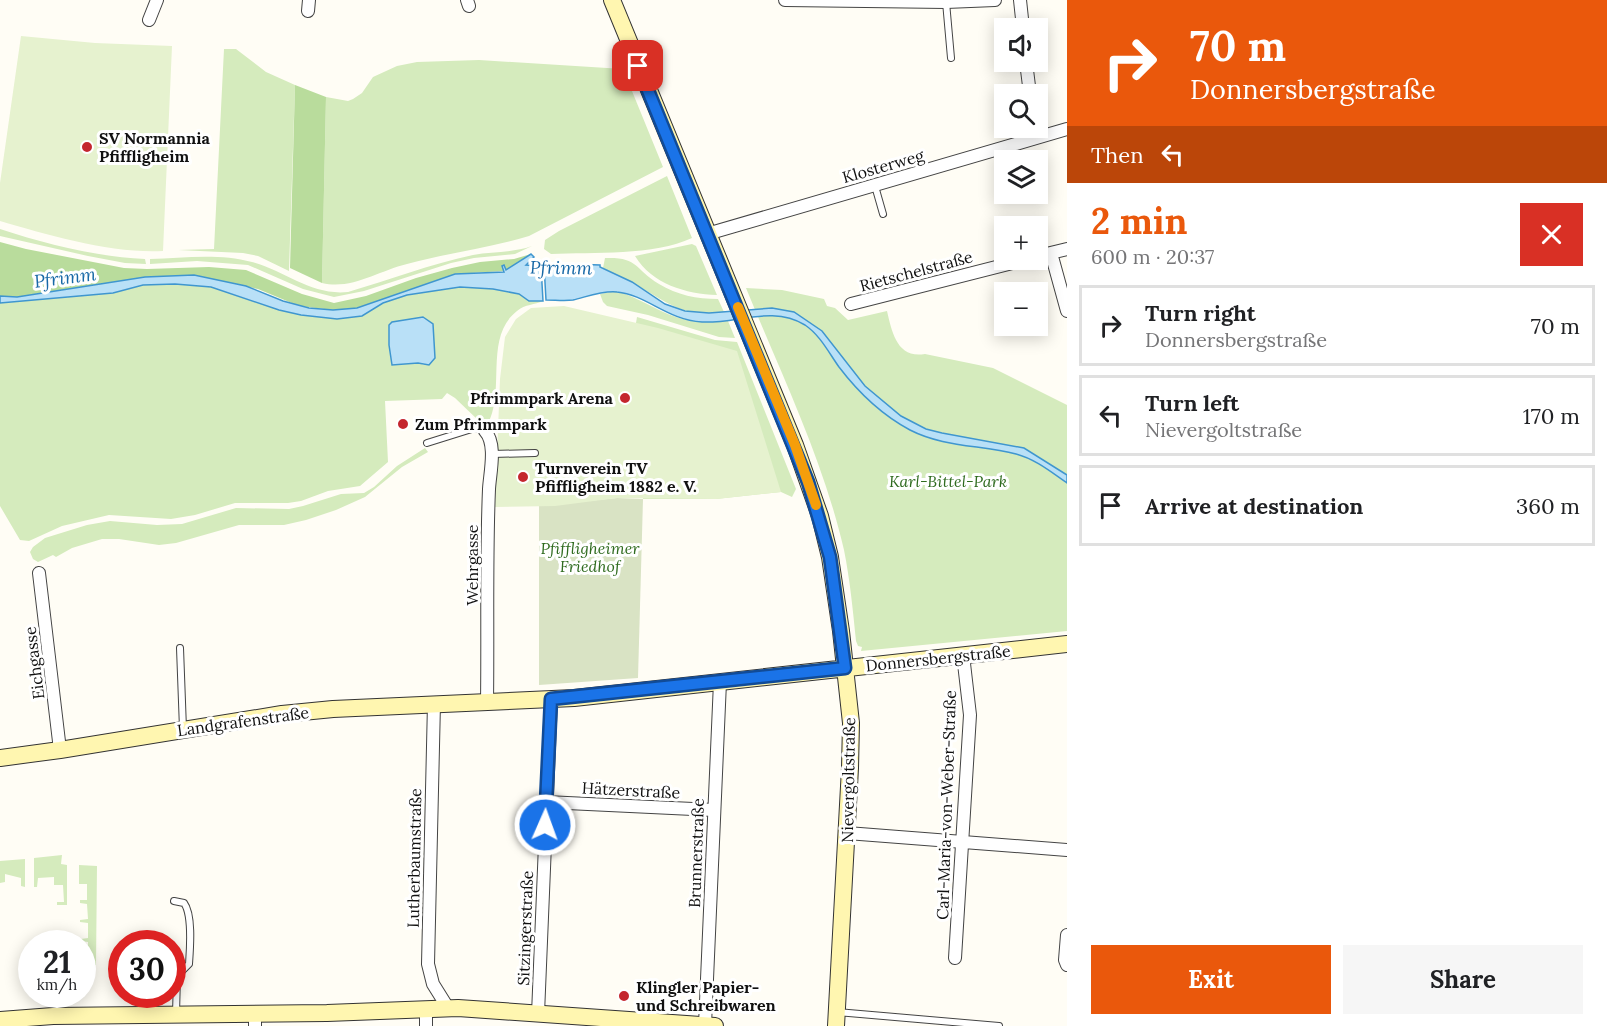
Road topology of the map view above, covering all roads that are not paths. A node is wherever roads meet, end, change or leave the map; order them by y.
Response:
1 (157, 0) edge
2 (612, 0) edge
3 (785, 0) edge
4 (995, 0) edge
5 (1020, 0) edge
6 (953, 2) edge
7 (1022, 18) edge
8 (148, 20) dead end
9 (951, 58) dead end
10 (1067, 129) edge
11 (1048, 131) edge
12 (1021, 138) edge
13 (875, 186) junction
14 (883, 214) dead end
15 (707, 234) junction
16 (1067, 249) edge
17 (1051, 253) junction
18 (1048, 254) edge
19 (994, 268) edge
20 (851, 304) dead end
21 (1067, 310) edge
22 (485, 431) joint
23 (427, 443) dead end
24 (535, 453) dead end
25 (491, 454) junction
26 (39, 573) dead end
27 (1067, 644) edge
28 (180, 648) dead end
29 (963, 655) junction
30 (845, 668) junction
31 (720, 682) junction
32 (551, 699) junction
33 (487, 702) junction
34 (434, 703) junction
35 (183, 730) junction
36 (60, 750) junction
37 (0, 758) edge
38 (546, 802) junction
39 (714, 810) junction
40 (847, 833) junction
41 (962, 842) junction
42 (1067, 850) edge
43 (174, 901) dead end
44 (1067, 935) edge
45 (956, 957) dead end
46 (1067, 965) edge
47 (447, 1008) junction
48 (176, 1014) junction
49 (538, 1014) junction
50 (426, 1018) edge
51 (836, 1019) edge
52 (0, 1020) edge
53 (255, 1020) edge
54 (590, 1021) edge
55 (698, 1025) edge
56 (715, 1026) edge
57 (999, 1026) edge

1 - 8 street
2 - 15 street, Nievergoltstraße
3 - 6 street
4 - 6 street
5 - 7 street
6 - 9 lane
10 - 11 street, Klosterweg
12 - 13 street, Klosterweg
13 - 14 lane
13 - 15 street, Klosterweg
15 - 30 street, Nievergoltstraße
16 - 17 street
17 - 18 street
17 - 21 street
19 - 20 street, Rietschelstraße
22 - 23 lane
22 - 25 street, Wehrgasse
24 - 25 lane
25 - 33 street, Wehrgasse
26 - 36 street, Eichgasse
27 - 29 street, Donnersbergstraße
28 - 35 lane
29 - 30 street, Donnersbergstraße
29 - 41 street, Carl-Maria-von-Weber-Straße
30 - 31 street, Donnersbergstraße
30 - 40 street, Nievergoltstraße
31 - 32 street, Donnersbergstraße
31 - 39 street, Brunnerstraße
32 - 33 street, Donnersbergstraße
32 - 38 street, Sitzingerstraße
33 - 34 street, Landgrafenstraße
34 - 35 street, Landgrafenstraße
34 - 47 street, Lutherbaumstraße
35 - 36 street, Landgrafenstraße
36 - 37 street, Landgrafenstraße
38 - 39 street, Hätzerstraße
38 - 49 street, Sitzingerstraße
39 - 55 street, Brunnerstraße
40 - 41 street
40 - 51 street, Nievergoltstraße
41 - 42 street
41 - 45 street, Carl-Maria-von-Weber-Straße
43 - 48 lane
44 - 46 street
47 - 49 street
47 - 50 street
48 - 52 street
48 - 53 street
49 - 54 street
50 - 53 street
51 - 57 lane
54 - 55 street
55 - 56 street

